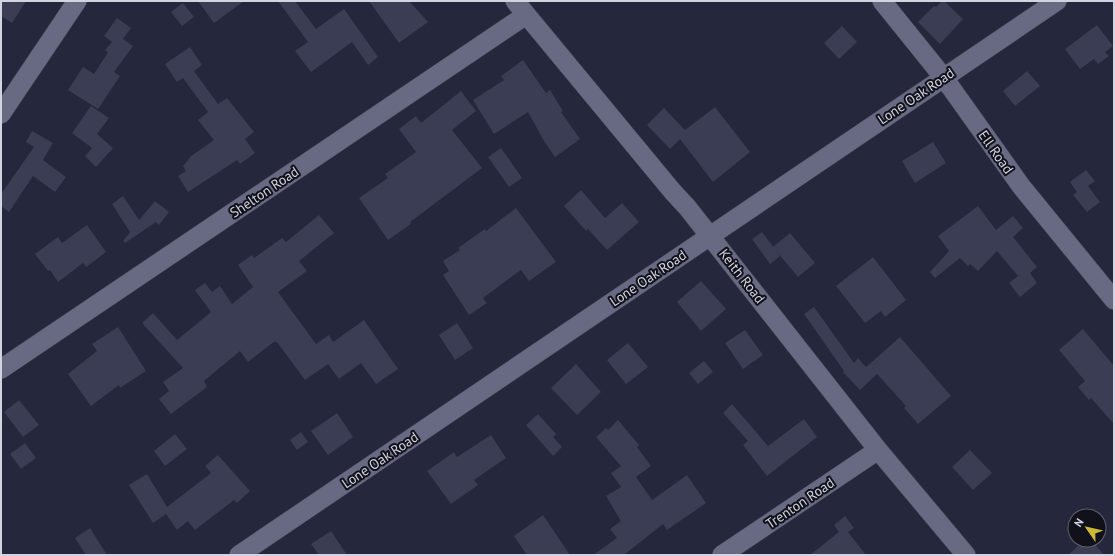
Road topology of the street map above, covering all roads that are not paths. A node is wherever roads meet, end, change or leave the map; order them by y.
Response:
1 (77, 1) edge
2 (882, 1) edge
3 (1057, 1) edge
4 (520, 8) edge
5 (944, 78) junction
6 (1, 114) edge
7 (710, 236) junction
8 (1114, 300) edge
9 (1, 369) edge
10 (878, 450) junction
11 (239, 555) edge
12 (722, 555) edge
13 (966, 555) edge

1 - 6 street
2 - 5 street, Ell Road
3 - 5 street, Lone Oak Road
4 - 7 street, Keith Road
4 - 9 street, Shelton Road
5 - 7 street, Lone Oak Road
5 - 8 street, Ell Road
7 - 10 street, Keith Road
7 - 11 street, Lone Oak Road
10 - 12 street, Trenton Road
10 - 13 street, Keith Road

